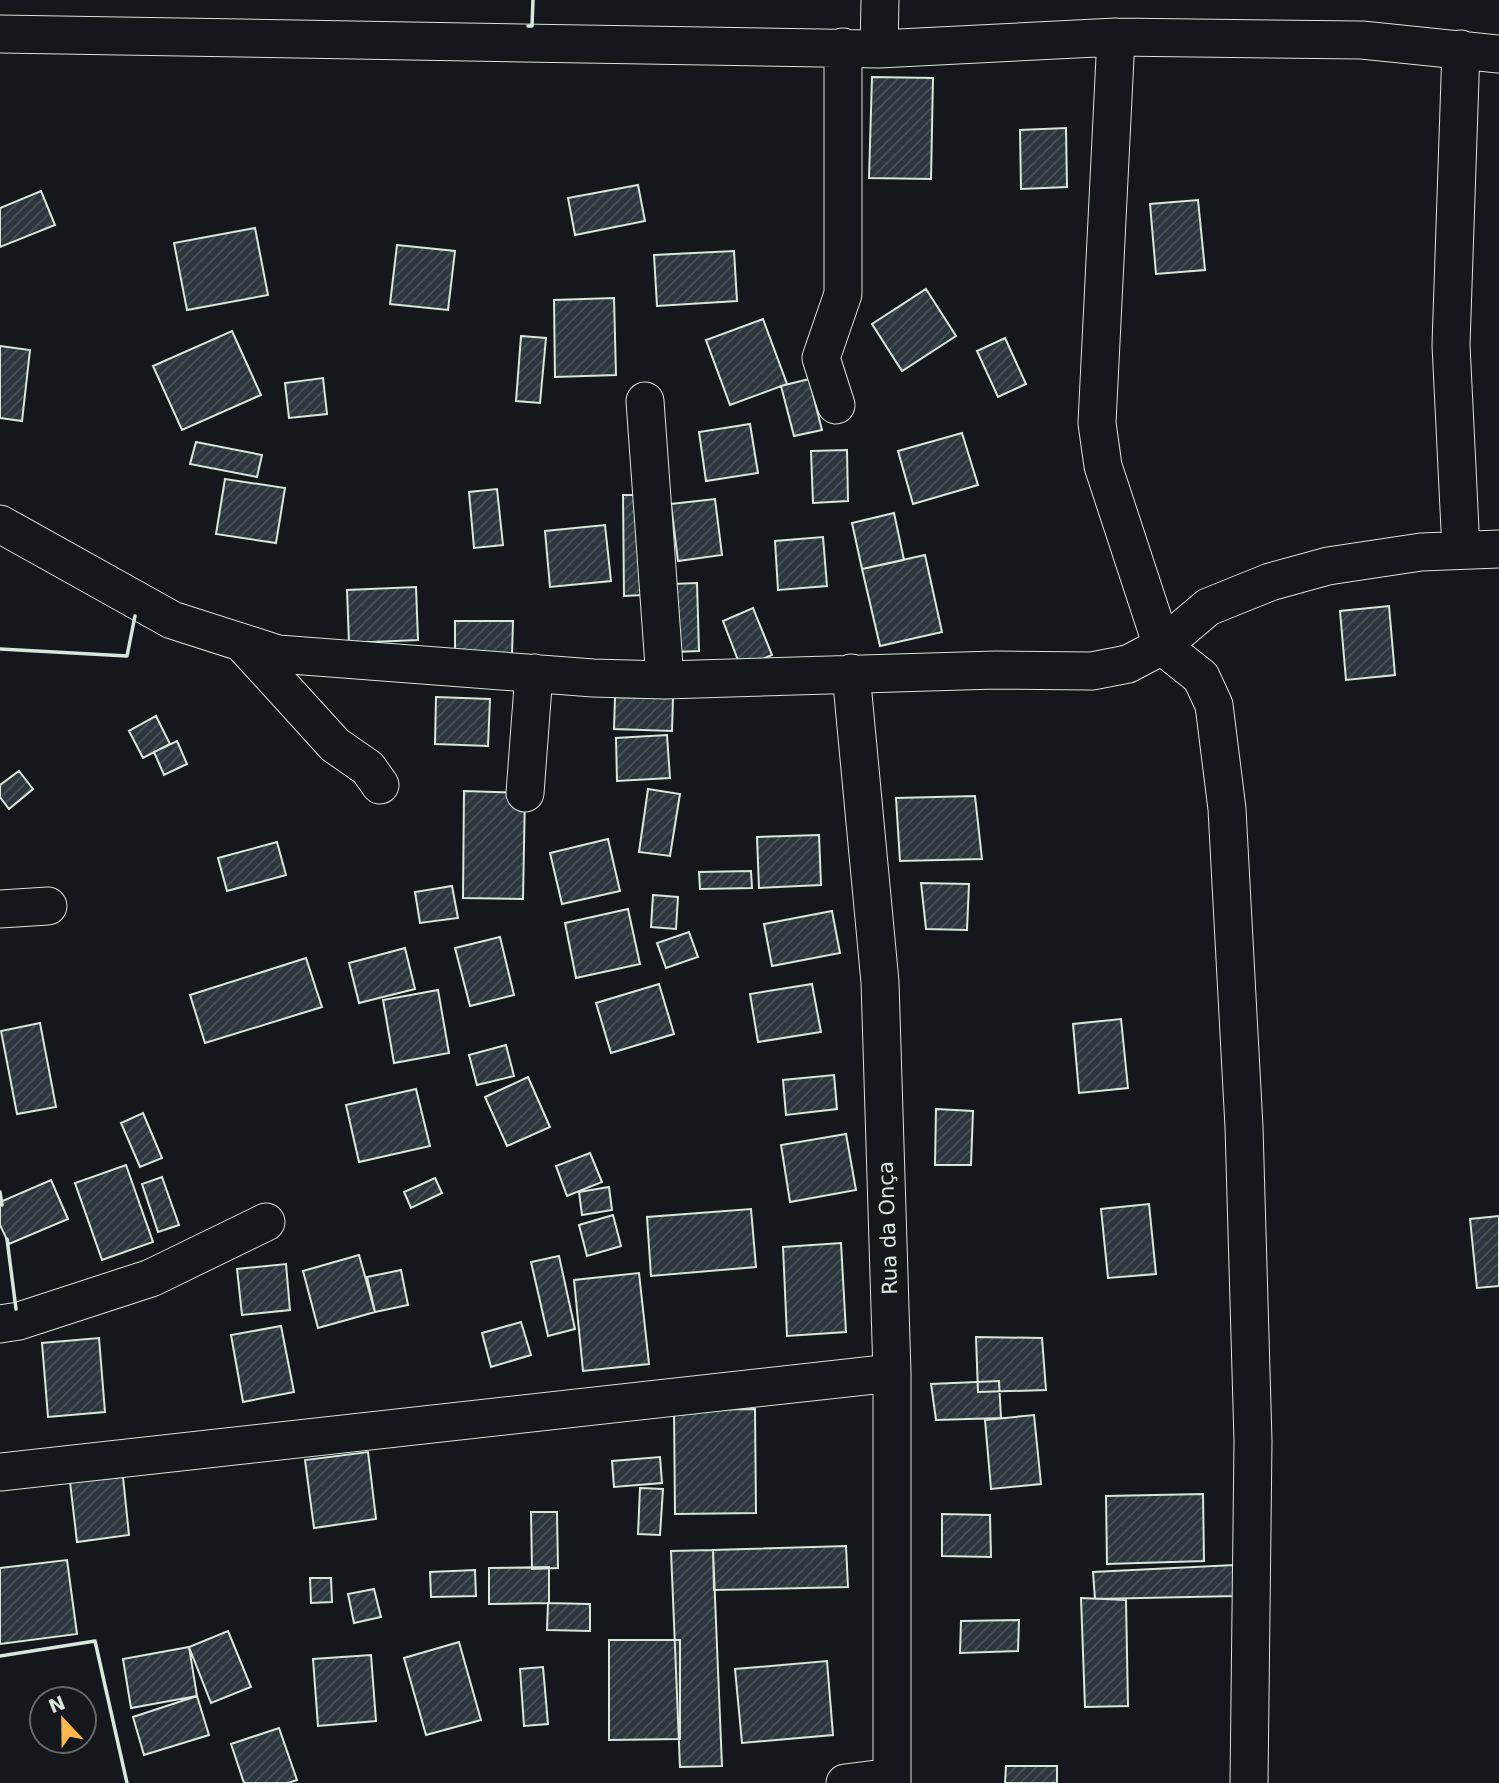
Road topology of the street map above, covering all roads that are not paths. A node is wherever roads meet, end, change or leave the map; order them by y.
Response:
1 (880, 0) edge
2 (0, 34) edge
3 (1116, 37) junction
4 (861, 48) junction
5 (1461, 49) junction
6 (1499, 54) edge
7 (645, 401) dead end
8 (836, 405) dead end
9 (0, 524) edge
10 (1499, 549) edge
11 (1461, 550) junction
12 (241, 642) junction
13 (1162, 646) junction
14 (534, 673) junction
15 (851, 673) junction
16 (665, 680) junction
17 (380, 785) dead end
18 (525, 793) dead end
19 (48, 906) dead end
20 (0, 909) edge
21 (266, 1222) dead end
22 (0, 1324) edge
23 (892, 1373) junction
24 (0, 1472) edge
25 (892, 1780) edge
26 (845, 1783) edge
27 (1248, 1783) edge

1 - 4 street
2 - 4 street
3 - 4 street
3 - 5 street
3 - 13 street
4 - 8 street
5 - 6 street
5 - 11 street
7 - 16 street
9 - 12 street
10 - 11 street
11 - 13 street
12 - 14 street
12 - 17 street
13 - 15 street
13 - 27 street
14 - 16 street
14 - 18 street
15 - 16 street
15 - 23 street, Rua da Onça
19 - 20 street
21 - 22 street
23 - 24 street
23 - 25 street, Rua da Onça
25 - 26 street

